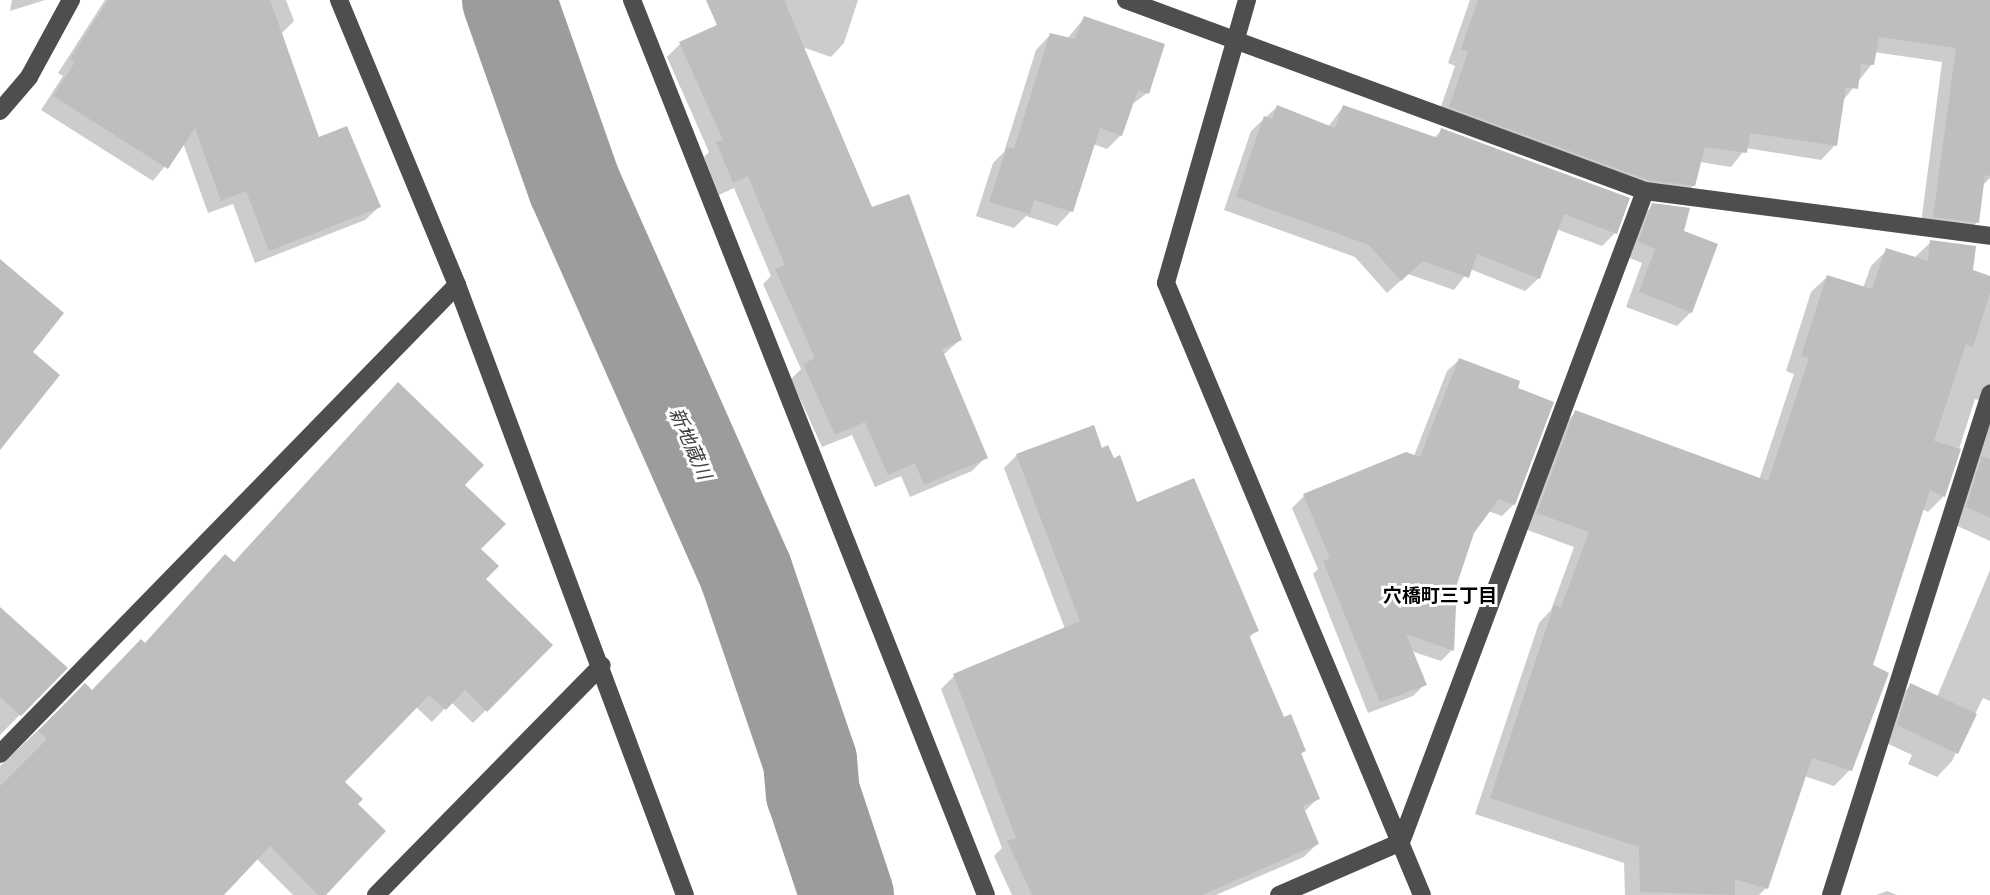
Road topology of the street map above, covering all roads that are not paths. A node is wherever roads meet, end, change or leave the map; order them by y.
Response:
1 (71, 0) edge
2 (339, 0) edge
3 (632, 0) edge
4 (1126, 0) edge
5 (1247, 0) edge
6 (1235, 40) junction
7 (0, 111) edge
8 (1645, 191) junction
9 (1990, 236) edge
10 (457, 285) junction
11 (1990, 394) edge
12 (602, 665) junction
13 (0, 754) edge
14 (1401, 842) junction
15 (376, 895) edge
16 (685, 895) edge
17 (986, 895) edge
18 (1279, 895) edge
19 (1422, 895) edge
20 (1830, 895) edge

1 - 7 street
2 - 10 street
3 - 17 street
4 - 6 street
5 - 6 street
6 - 8 street
6 - 14 street
8 - 9 street
8 - 14 street
10 - 12 street
10 - 13 street
11 - 20 street
12 - 15 street
12 - 16 street
14 - 18 street
14 - 19 street

